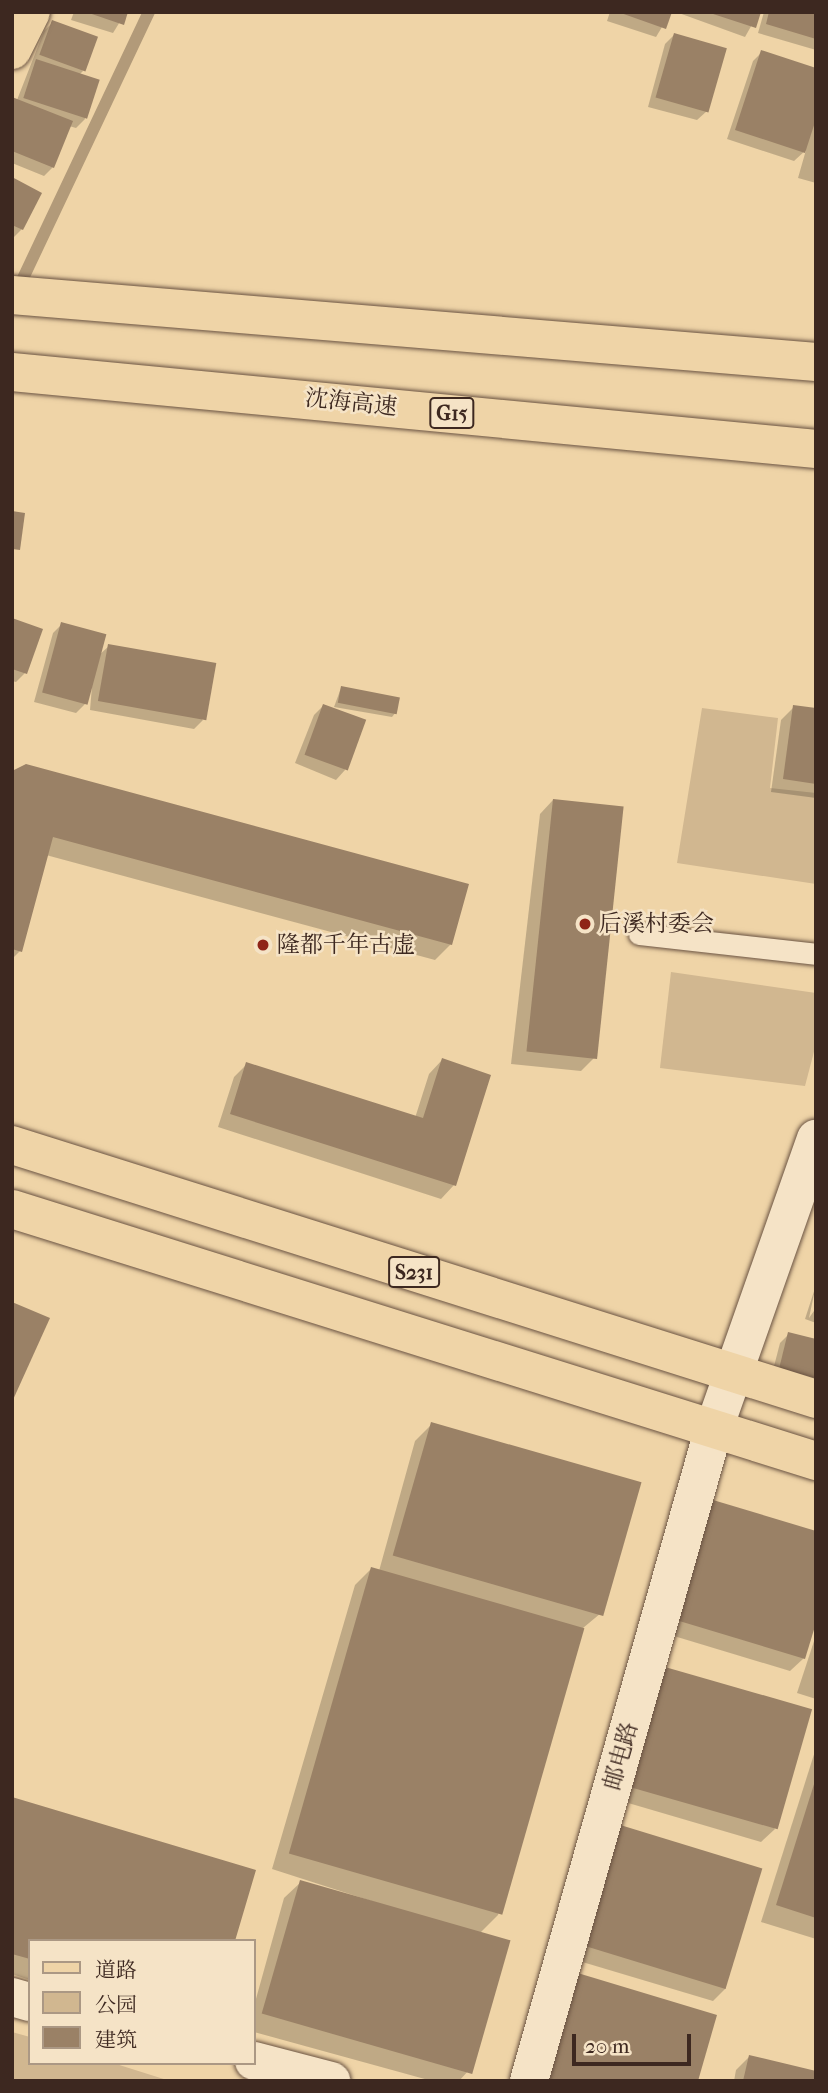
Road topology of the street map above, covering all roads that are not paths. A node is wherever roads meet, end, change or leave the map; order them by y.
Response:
1 (31, 12) edge
2 (12, 50) edge
3 (12, 295) edge
4 (816, 362) edge
5 (12, 372) edge
6 (816, 449) edge
7 (639, 934) dead end
8 (816, 954) edge
9 (816, 1139) edge
10 (12, 1145) edge
11 (12, 1209) edge
12 (734, 1374) junction
13 (816, 1399) edge
14 (713, 1431) junction
15 (816, 1461) edge
16 (256, 2061) edge
17 (331, 2081) edge
18 (529, 2081) edge

1 - 2 main road
3 - 4 main road
5 - 6 main road, 沈海高速 / G15
7 - 8 lane
9 - 12 street, 邮电路
10 - 12 main road, S231
11 - 14 main road
12 - 13 main road, S231
12 - 14 street, 邮电路
14 - 15 main road
14 - 18 street, 邮电路
16 - 17 street

